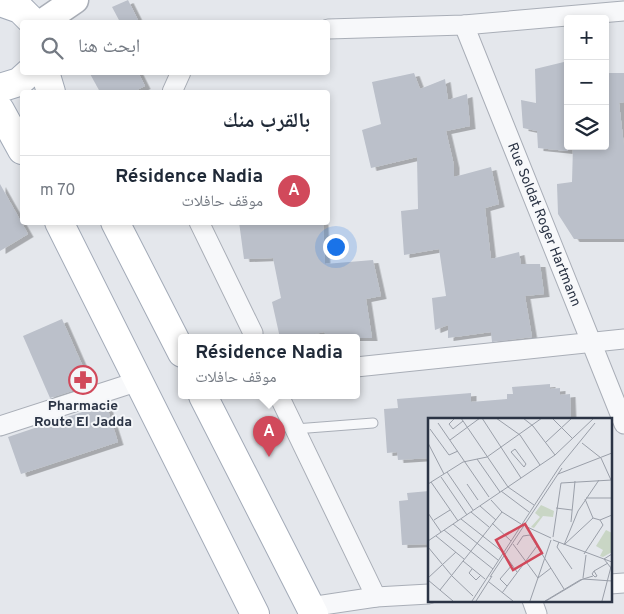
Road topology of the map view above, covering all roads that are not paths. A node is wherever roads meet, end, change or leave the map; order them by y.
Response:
1 (75, 0) edge
2 (5, 2) edge
3 (624, 11) edge
4 (31, 20) edge
5 (46, 20) edge
6 (464, 25) junction
7 (330, 29) edge
8 (27, 75) edge
9 (45, 75) edge
10 (180, 75) edge
11 (0, 88) edge
12 (50, 90) edge
13 (173, 90) edge
14 (0, 110) edge
15 (20, 146) edge
16 (61, 225) edge
17 (117, 225) edge
18 (200, 225) edge
19 (253, 333) dead end
20 (624, 339) edge
21 (590, 342) junction
22 (178, 346) edge
23 (360, 367) edge
24 (139, 381) junction
25 (205, 399) edge
26 (280, 399) edge
27 (373, 423) dead end
28 (624, 424) edge
29 (0, 426) edge
30 (295, 429) junction
31 (428, 594) edge
32 (376, 597) junction
33 (533, 602) edge
34 (312, 611) edge
35 (253, 613) edge
36 (538, 614) edge

1 - 5 street
2 - 4 main road
3 - 6 street
6 - 7 street
6 - 21 street, Rue Soldat Roger Hartmann
8 - 11 main road
9 - 12 main road
10 - 13 street
14 - 15 main road
16 - 24 main road
17 - 22 main road
18 - 19 street
20 - 21 street
21 - 23 street
21 - 28 street, Rue Soldat Roger Hartmann
24 - 29 street
24 - 35 main road
25 - 34 main road
26 - 30 street
27 - 30 lane
30 - 32 street
31 - 32 street
32 - 34 street
33 - 36 street

